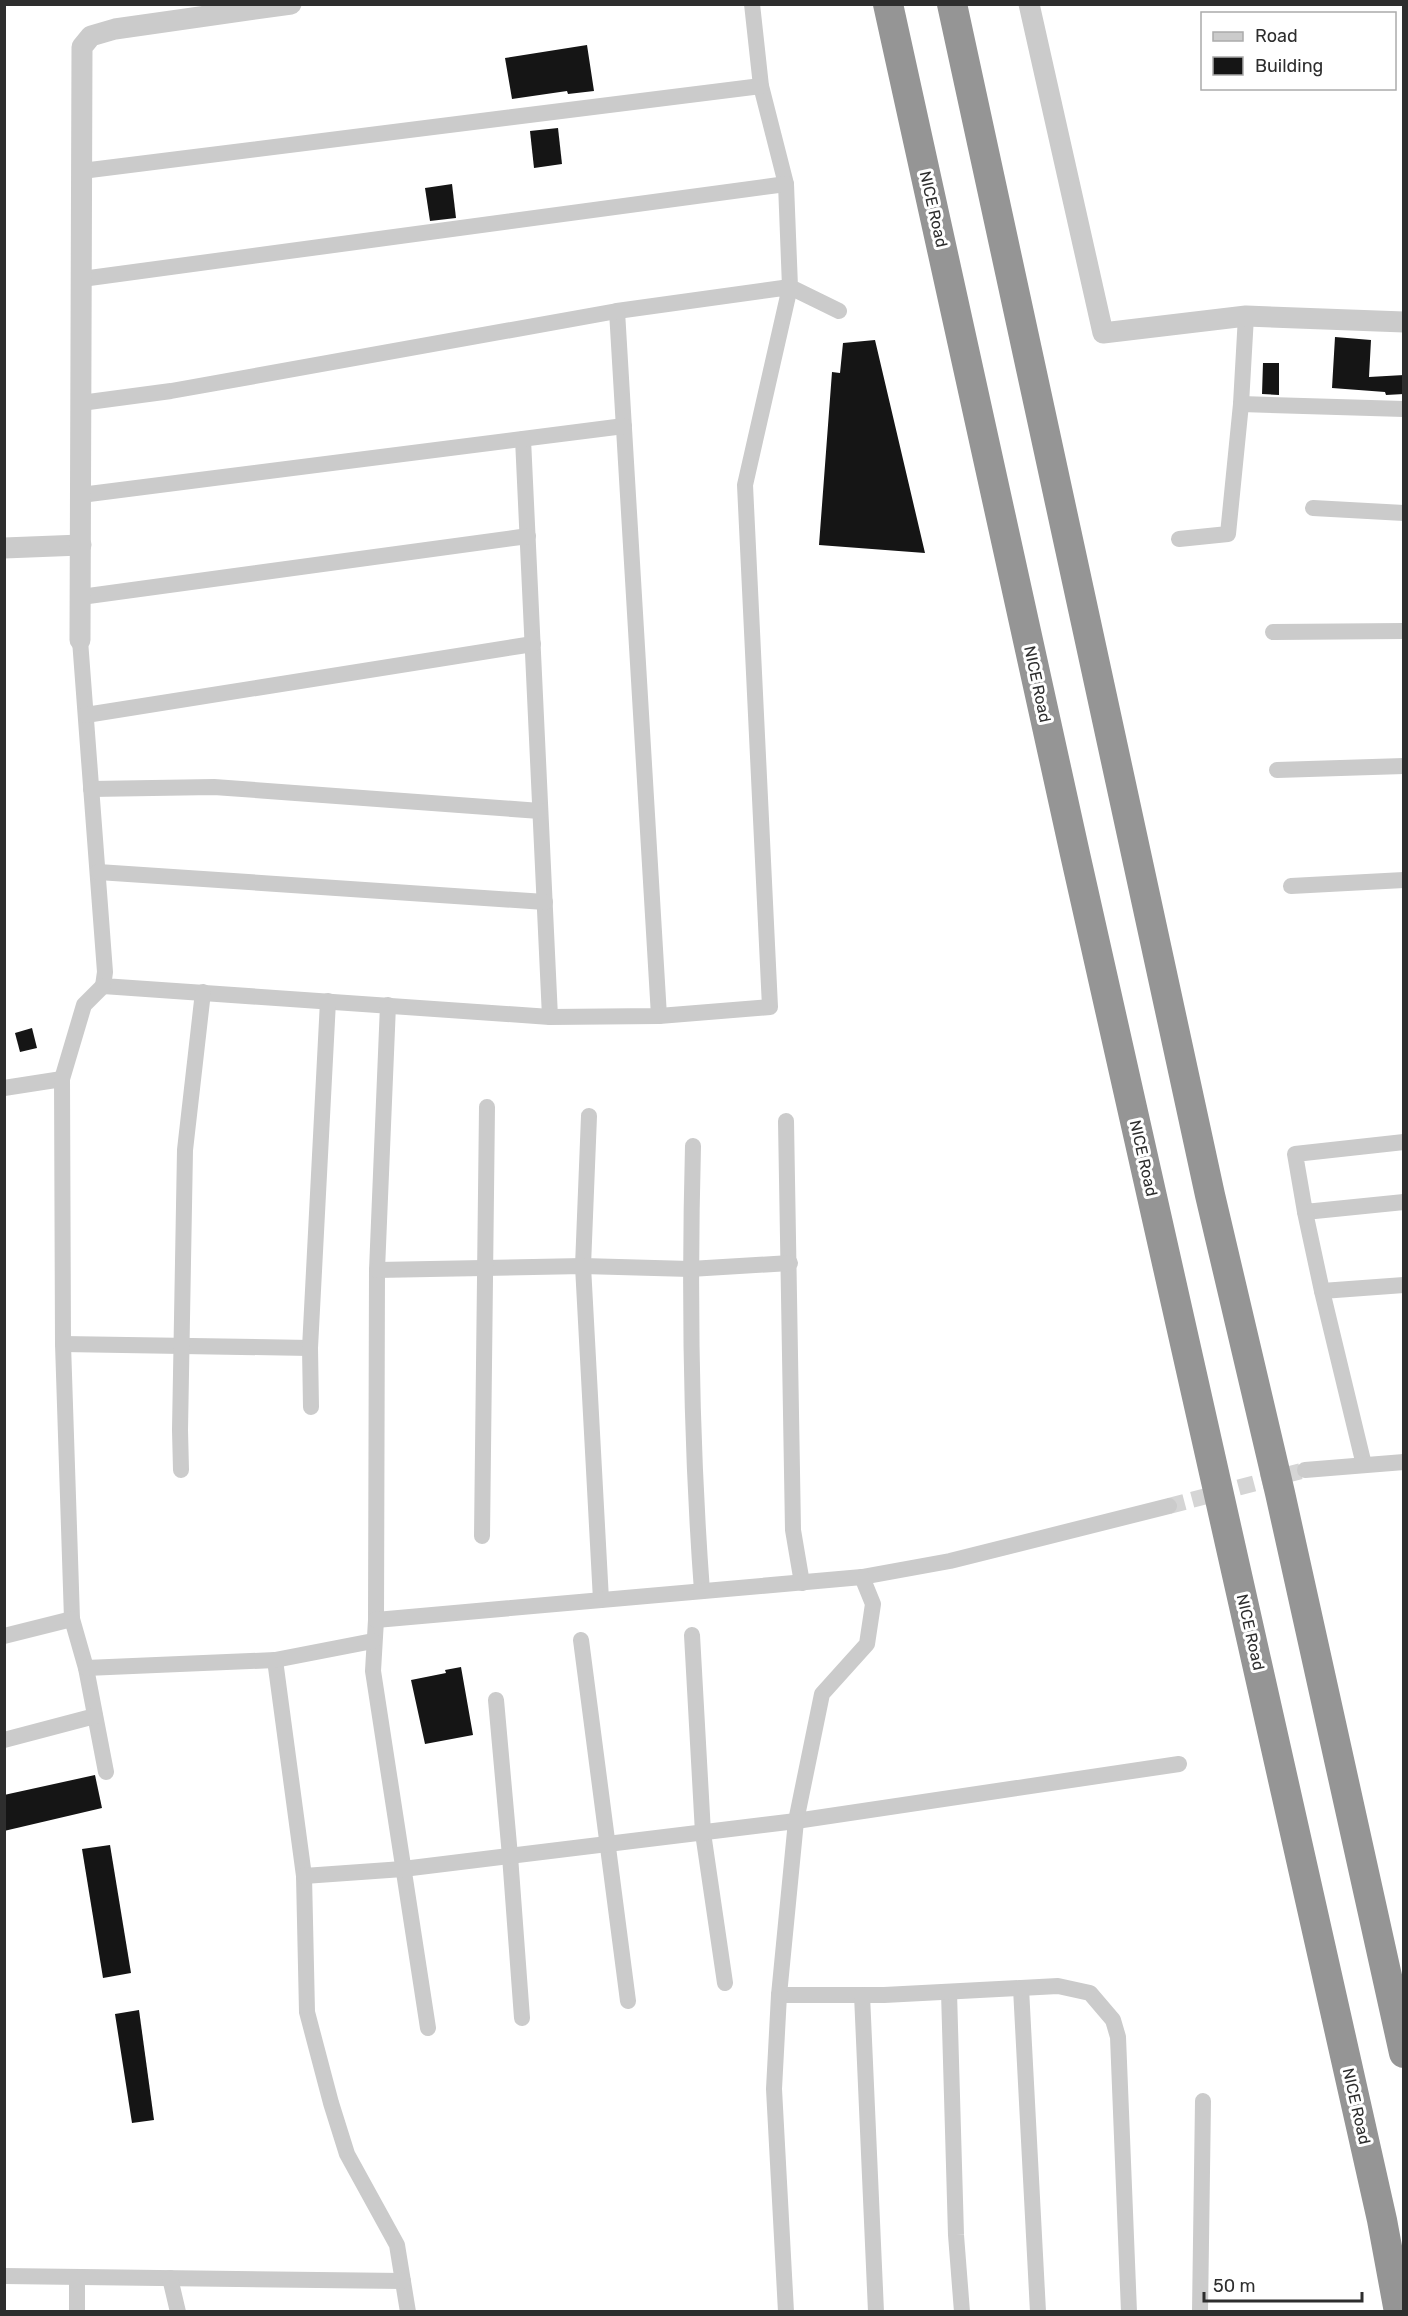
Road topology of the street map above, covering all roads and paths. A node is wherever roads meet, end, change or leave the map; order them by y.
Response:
1 (291, 4) edge
2 (752, 4) edge
3 (888, 4) edge
4 (952, 4) edge
5 (1029, 4) edge
6 (242, 8) edge
7 (761, 86) junction
8 (82, 171) junction
9 (786, 184) junction
10 (82, 279) junction
11 (790, 287) junction
12 (617, 311) junction
13 (839, 311) dead end
14 (1246, 316) junction
15 (1404, 322) edge
16 (81, 403) junction
17 (1241, 404) junction
18 (1404, 409) edge
19 (624, 426) junction
20 (523, 439) junction
21 (81, 495) junction
22 (1313, 508) dead end
23 (1404, 513) edge
24 (528, 536) junction
25 (1179, 539) dead end
26 (81, 545) junction
27 (4, 548) edge
28 (81, 597) junction
29 (1273, 632) dead end
30 (1404, 632) edge
31 (80, 640) joint
32 (533, 644) junction
33 (86, 715) junction
34 (1404, 766) edge
35 (1277, 770) dead end
36 (91, 789) junction
37 (540, 811) junction
38 (98, 872) junction
39 (1404, 880) edge
40 (1291, 886) dead end
41 (545, 902) junction
42 (102, 986) junction
43 (203, 992) junction
44 (328, 1001) junction
45 (388, 1005) junction
46 (659, 1016) junction
47 (550, 1017) junction
48 (62, 1079) junction
49 (4, 1088) edge
50 (487, 1107) dead end
51 (589, 1116) dead end
52 (786, 1121) dead end
53 (1404, 1142) edge
54 (693, 1146) dead end
55 (1404, 1202) edge
56 (1305, 1212) junction
57 (790, 1263) junction
58 (583, 1266) junction
59 (485, 1268) junction
60 (690, 1269) junction
61 (377, 1270) junction
62 (1404, 1285) edge
63 (1322, 1291) junction
64 (63, 1344) junction
65 (182, 1347) junction
66 (310, 1348) junction
67 (311, 1407) dead end
68 (1404, 1462) edge
69 (1364, 1466) junction
70 (181, 1470) dead end
71 (1305, 1470) tunnel mouth
72 (1169, 1506) tunnel mouth
73 (482, 1536) dead end
74 (862, 1577) junction
75 (802, 1583) junction
76 (702, 1591) junction
77 (601, 1600) junction
78 (72, 1619) junction
79 (376, 1620) junction
80 (692, 1635) dead end
81 (4, 1636) edge
82 (581, 1640) dead end
83 (373, 1641) junction
84 (275, 1660) junction
85 (86, 1668) junction
86 (496, 1700) dead end
87 (95, 1716) junction
88 (4, 1740) edge
89 (1179, 1764) dead end
90 (106, 1772) dead end
91 (796, 1821) junction
92 (703, 1833) junction
93 (606, 1844) junction
94 (510, 1856) junction
95 (403, 1869) junction
96 (304, 1876) junction
97 (725, 1983) dead end
98 (1021, 1988) junction
99 (949, 1992) junction
100 (779, 1995) junction
101 (862, 1995) junction
102 (628, 2001) dead end
103 (522, 2018) dead end
104 (428, 2028) dead end
105 (1404, 2053) edge
106 (1203, 2101) dead end
107 (4, 2276) edge
108 (77, 2277) junction
109 (170, 2278) junction
110 (403, 2281) junction
111 (77, 2312) edge
112 (178, 2312) edge
113 (408, 2312) edge
114 (786, 2312) edge
115 (876, 2312) edge
116 (962, 2312) edge
117 (1038, 2312) edge
118 (1130, 2312) edge
119 (1200, 2312) edge
120 (1399, 2312) edge

1 - 6 street
2 - 7 street
3 - 120 highway, NICE Road
4 - 105 highway
5 - 14 street
6 - 8 street
7 - 8 street
7 - 9 street
8 - 10 street
9 - 10 street
9 - 11 street
10 - 16 street
11 - 12 street
11 - 13 street
11 - 46 street
12 - 16 street
12 - 19 street
14 - 15 street
14 - 17 street
16 - 21 street
17 - 18 street
17 - 25 street
19 - 20 street
19 - 46 street
20 - 21 street
20 - 24 street
21 - 26 street
22 - 23 street
24 - 28 street
24 - 32 street
26 - 27 street
26 - 28 street
28 - 31 street
29 - 30 street
31 - 33 street
32 - 33 street
32 - 37 street
33 - 36 street
34 - 35 street
36 - 37 street
36 - 38 street
37 - 41 street
38 - 41 street
38 - 42 street
39 - 40 street
41 - 47 street
42 - 43 street
42 - 48 street
43 - 44 street
43 - 65 street
44 - 45 street
44 - 66 street
45 - 47 street
45 - 61 street
46 - 47 street
48 - 49 street
48 - 64 street
50 - 59 street
51 - 58 street
52 - 57 street
53 - 56 street
54 - 60 street
55 - 56 street
56 - 63 street
57 - 60 street
57 - 75 street
58 - 59 street
58 - 60 street
58 - 77 street
59 - 61 street
59 - 73 street
60 - 76 street
61 - 79 street
62 - 63 street
63 - 69 street
64 - 65 street
64 - 78 street
65 - 66 street
65 - 70 street
66 - 67 street
68 - 69 street
69 - 71 street
72 - 74 street
74 - 75 street
74 - 91 street
75 - 76 street
76 - 77 street
77 - 79 street
78 - 81 street
78 - 85 street
79 - 83 street
80 - 92 street
82 - 93 street
83 - 84 street
83 - 95 street
84 - 85 street
84 - 96 street
85 - 87 street
86 - 94 street
87 - 88 street
87 - 90 street
89 - 91 street
91 - 92 street
91 - 100 street
92 - 93 street
92 - 97 street
93 - 94 street
93 - 102 street
94 - 95 street
94 - 103 street
95 - 96 street
95 - 104 street
96 - 110 street
98 - 99 street
98 - 117 street
98 - 118 street
99 - 101 street
99 - 116 street
100 - 101 street
100 - 114 street
101 - 115 street
106 - 119 street
107 - 108 street
108 - 109 street
108 - 111 street
109 - 110 street
109 - 112 street
110 - 113 street

